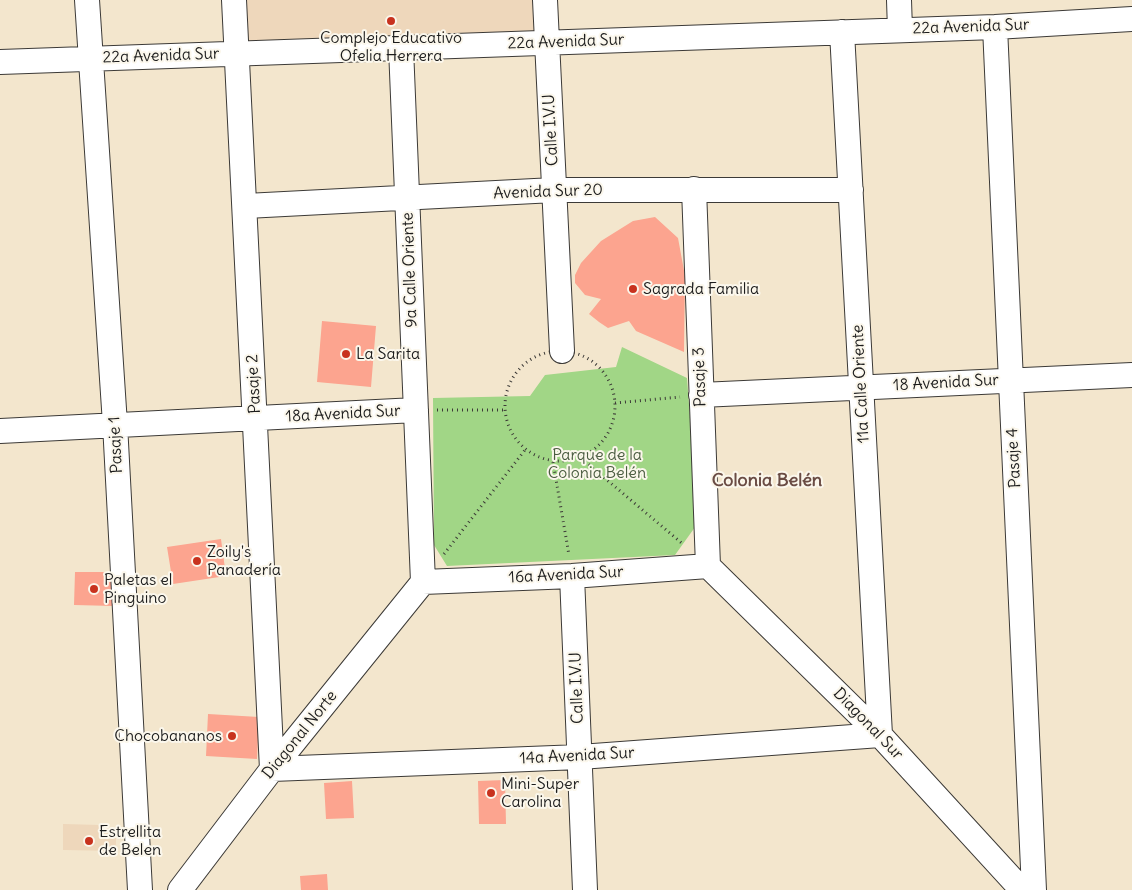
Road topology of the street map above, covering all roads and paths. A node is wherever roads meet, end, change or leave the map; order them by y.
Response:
1 (87, 0) edge
2 (234, 0) edge
3 (545, 0) edge
4 (899, 0) edge
5 (1132, 19) edge
6 (995, 27) junction
7 (900, 30) junction
8 (842, 32) junction
9 (547, 43) junction
10 (401, 48) junction
11 (237, 54) junction
12 (90, 59) junction
13 (0, 62) edge
14 (694, 189) junction
15 (554, 190) junction
16 (851, 190) junction
17 (407, 198) junction
18 (246, 206) junction
19 (562, 350) junction
20 (1132, 375) edge
21 (1010, 380) junction
22 (862, 387) junction
23 (701, 395) junction
24 (615, 403) junction
25 (416, 410) junction
26 (504, 410) junction
27 (256, 418) junction
28 (115, 424) junction
29 (0, 431) edge
30 (525, 450) junction
31 (581, 458) junction
32 (553, 462) junction
33 (708, 566) junction
34 (572, 576) junction
35 (423, 582) junction
36 (880, 735) junction
37 (580, 757) junction
38 (272, 769) junction
39 (140, 890) edge
40 (180, 890) edge
41 (585, 890) edge
42 (1022, 890) edge
43 (1034, 890) edge

1 - 12 street, Pasaje 1
2 - 11 street, Pasaje 2
3 - 9 street, Calle I.V.U
4 - 7 street
5 - 6 street, 22a Avenida Sur
6 - 7 street, 22a Avenida Sur
6 - 21 street, Pasaje 4
7 - 8 street, 22a Avenida Sur
8 - 9 street, 22a Avenida Sur
8 - 16 street, 11a Calle Oriente
9 - 10 street, 22a Avenida Sur
9 - 15 street, Calle I.V.U
10 - 11 street, 22a Avenida Sur
10 - 17 street, 9a Calle Oriente
11 - 12 street, 22a Avenida Sur
11 - 18 street, Pasaje 2
12 - 13 street, 22a Avenida Sur
12 - 28 street, Pasaje 1
14 - 15 street, Avenida Sur 20
14 - 16 street, Avenida Sur 20
14 - 23 street, Pasaje 3
15 - 17 street, Avenida Sur 20
15 - 19 street, Calle I.V.U
16 - 22 street, 11a Calle Oriente
17 - 18 street, Avenida Sur 20
17 - 25 street, 9a Calle Oriente
18 - 27 street, Pasaje 2
19 - 24 path
19 - 26 path
20 - 21 street, 18 Avenida Sur
21 - 22 street, 18 Avenida Sur
21 - 43 street, Pasaje 4
22 - 23 street, 18 Avenida Sur
22 - 36 street, 11a Calle Oriente
23 - 24 path
23 - 33 street, Pasaje 3
24 - 31 path
25 - 26 path
25 - 27 street, 18a Avenida Sur
25 - 35 street, 9a Calle Oriente
26 - 30 path
27 - 28 street, 18a Avenida Sur
27 - 38 street, Pasaje 2
28 - 29 street, 18a Avenida Sur
28 - 39 street, Pasaje 1
30 - 32 path
30 - 35 path
31 - 32 path
31 - 33 path
32 - 34 path
33 - 34 street, 16a Avenida Sur
33 - 36 street, Diagonal Sur
34 - 35 street, 16a Avenida Sur
34 - 37 street, Calle I.V.U
35 - 38 street, Diagonal Norte
36 - 37 street, 14a Avenida Sur
36 - 42 street, Diagonal Sur
37 - 38 street, 14a Avenida Sur
37 - 41 street, Calle I.V.U
38 - 40 street, Diagonal Norte

